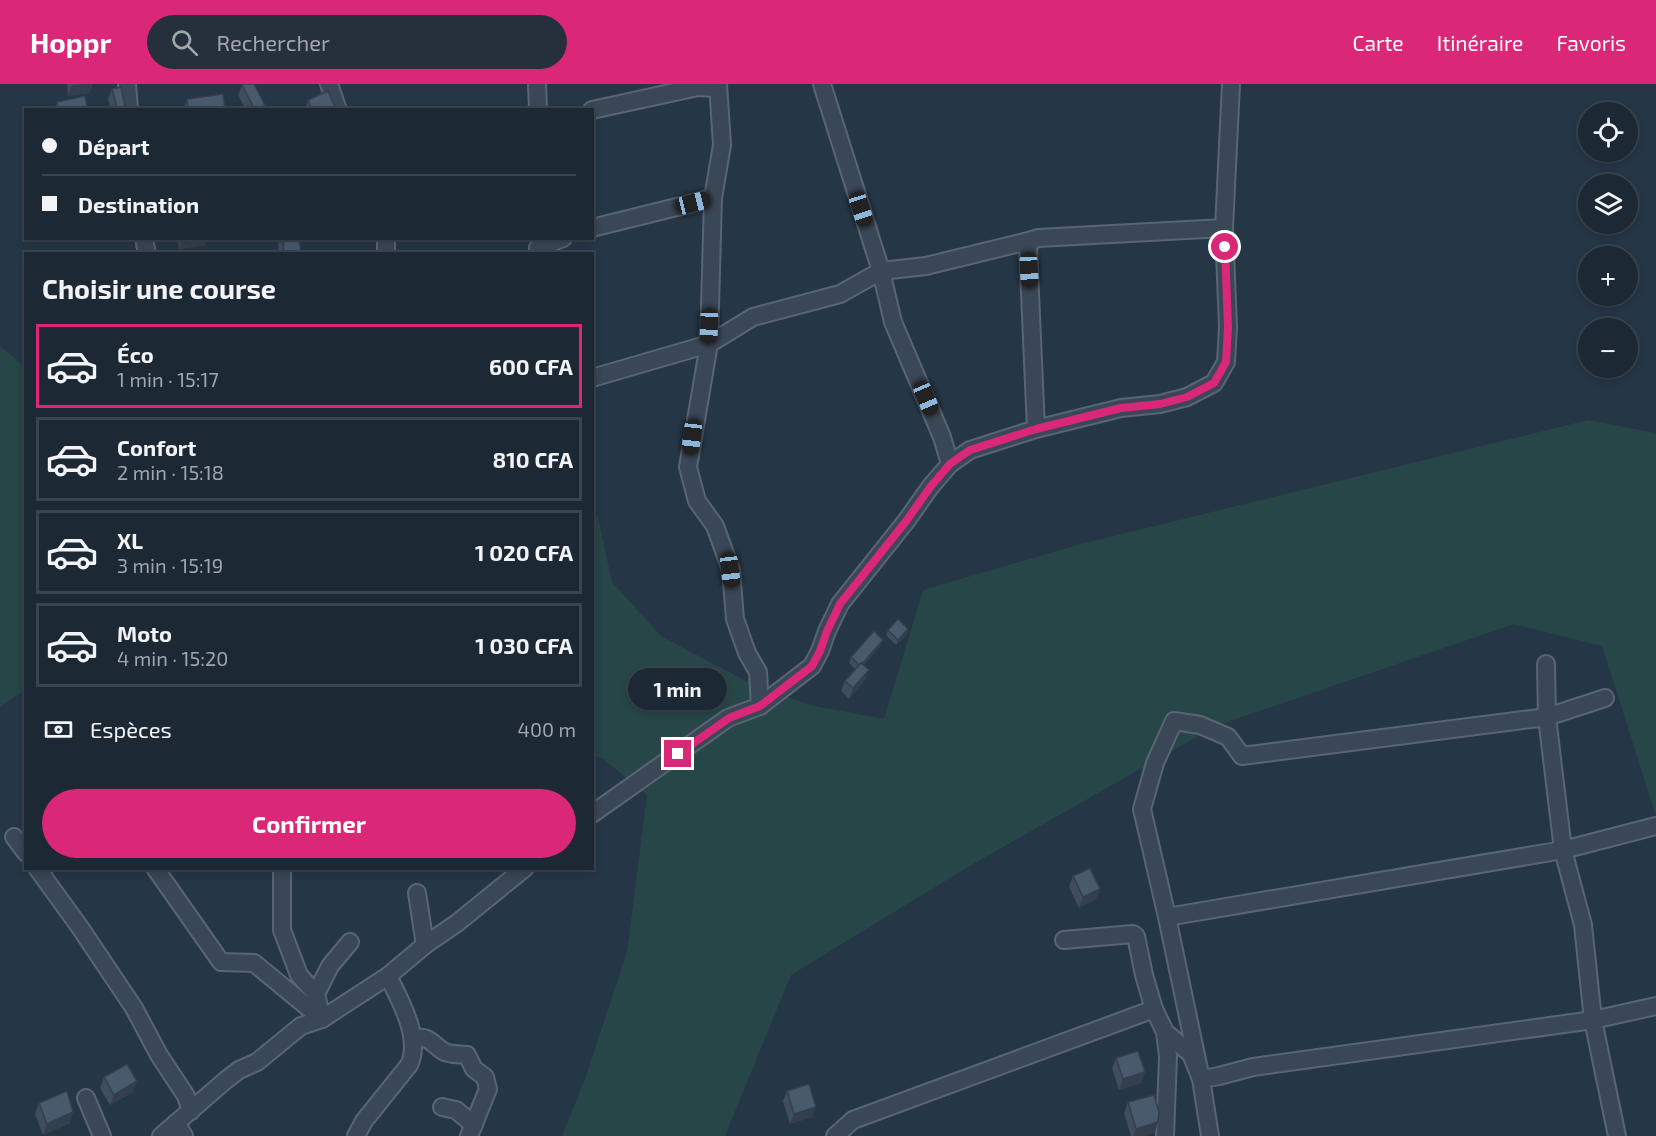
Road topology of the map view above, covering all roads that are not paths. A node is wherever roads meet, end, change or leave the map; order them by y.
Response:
1 (127, 84) edge
2 (329, 84) edge
3 (537, 84) edge
4 (822, 84) edge
5 (1231, 84) edge
6 (718, 86) edge
7 (129, 108) edge
8 (337, 108) edge
9 (538, 108) edge
10 (594, 110) edge
11 (713, 198) junction
12 (594, 228) edge
13 (1224, 228) junction
14 (557, 240) edge
15 (1032, 240) junction
16 (538, 247) edge
17 (880, 272) junction
18 (709, 344) junction
19 (594, 377) edge
20 (1036, 429) junction
21 (950, 464) junction
22 (1546, 664) dead end
23 (1605, 698) dead end
24 (760, 706) junction
25 (1547, 717) junction
26 (594, 813) edge
27 (1656, 826) edge
28 (14, 837) dead end
29 (24, 850) edge
30 (1563, 850) junction
31 (38, 870) edge
32 (156, 870) edge
33 (282, 870) edge
34 (523, 870) edge
35 (417, 893) dead end
36 (1167, 917) junction
37 (1064, 940) dead end
38 (350, 942) dead end
39 (425, 945) junction
40 (388, 976) junction
41 (316, 994) junction
42 (1656, 1006) edge
43 (1154, 1010) junction
44 (322, 1019) junction
45 (1593, 1020) junction
46 (1165, 1032) junction
47 (414, 1039) junction
48 (1201, 1079) junction
49 (86, 1098) dead end
50 (442, 1107) dead end
51 (191, 1111) junction
52 (180, 1130) edge
53 (471, 1130) edge
54 (102, 1136) edge
55 (161, 1136) edge
56 (356, 1136) edge
57 (835, 1136) edge
58 (1166, 1136) edge
59 (1210, 1136) edge
60 (1617, 1136) edge

1 - 7 street
2 - 8 street
3 - 9 street
4 - 17 street
5 - 13 street
6 - 10 street
6 - 11 street
11 - 12 street
11 - 18 street
13 - 15 street
13 - 20 street
14 - 16 street
15 - 17 street
15 - 20 street
17 - 18 street
17 - 21 street
18 - 19 street
18 - 24 street
20 - 21 street
21 - 24 street
22 - 25 street
23 - 25 street
24 - 26 street
25 - 30 street
25 - 36 street
27 - 30 street
28 - 29 street
30 - 36 street
30 - 45 street
31 - 51 street
32 - 44 street
33 - 41 street
34 - 39 street
35 - 39 street
36 - 48 street
37 - 43 street
38 - 41 street
39 - 40 street
40 - 44 street
40 - 47 street
41 - 44 street
42 - 45 street
43 - 46 street
43 - 57 street
44 - 51 street
45 - 48 street
45 - 60 street
46 - 48 street
46 - 58 street
47 - 53 street
47 - 56 street
48 - 59 street
49 - 54 street
50 - 53 street
51 - 52 street
52 - 55 street

